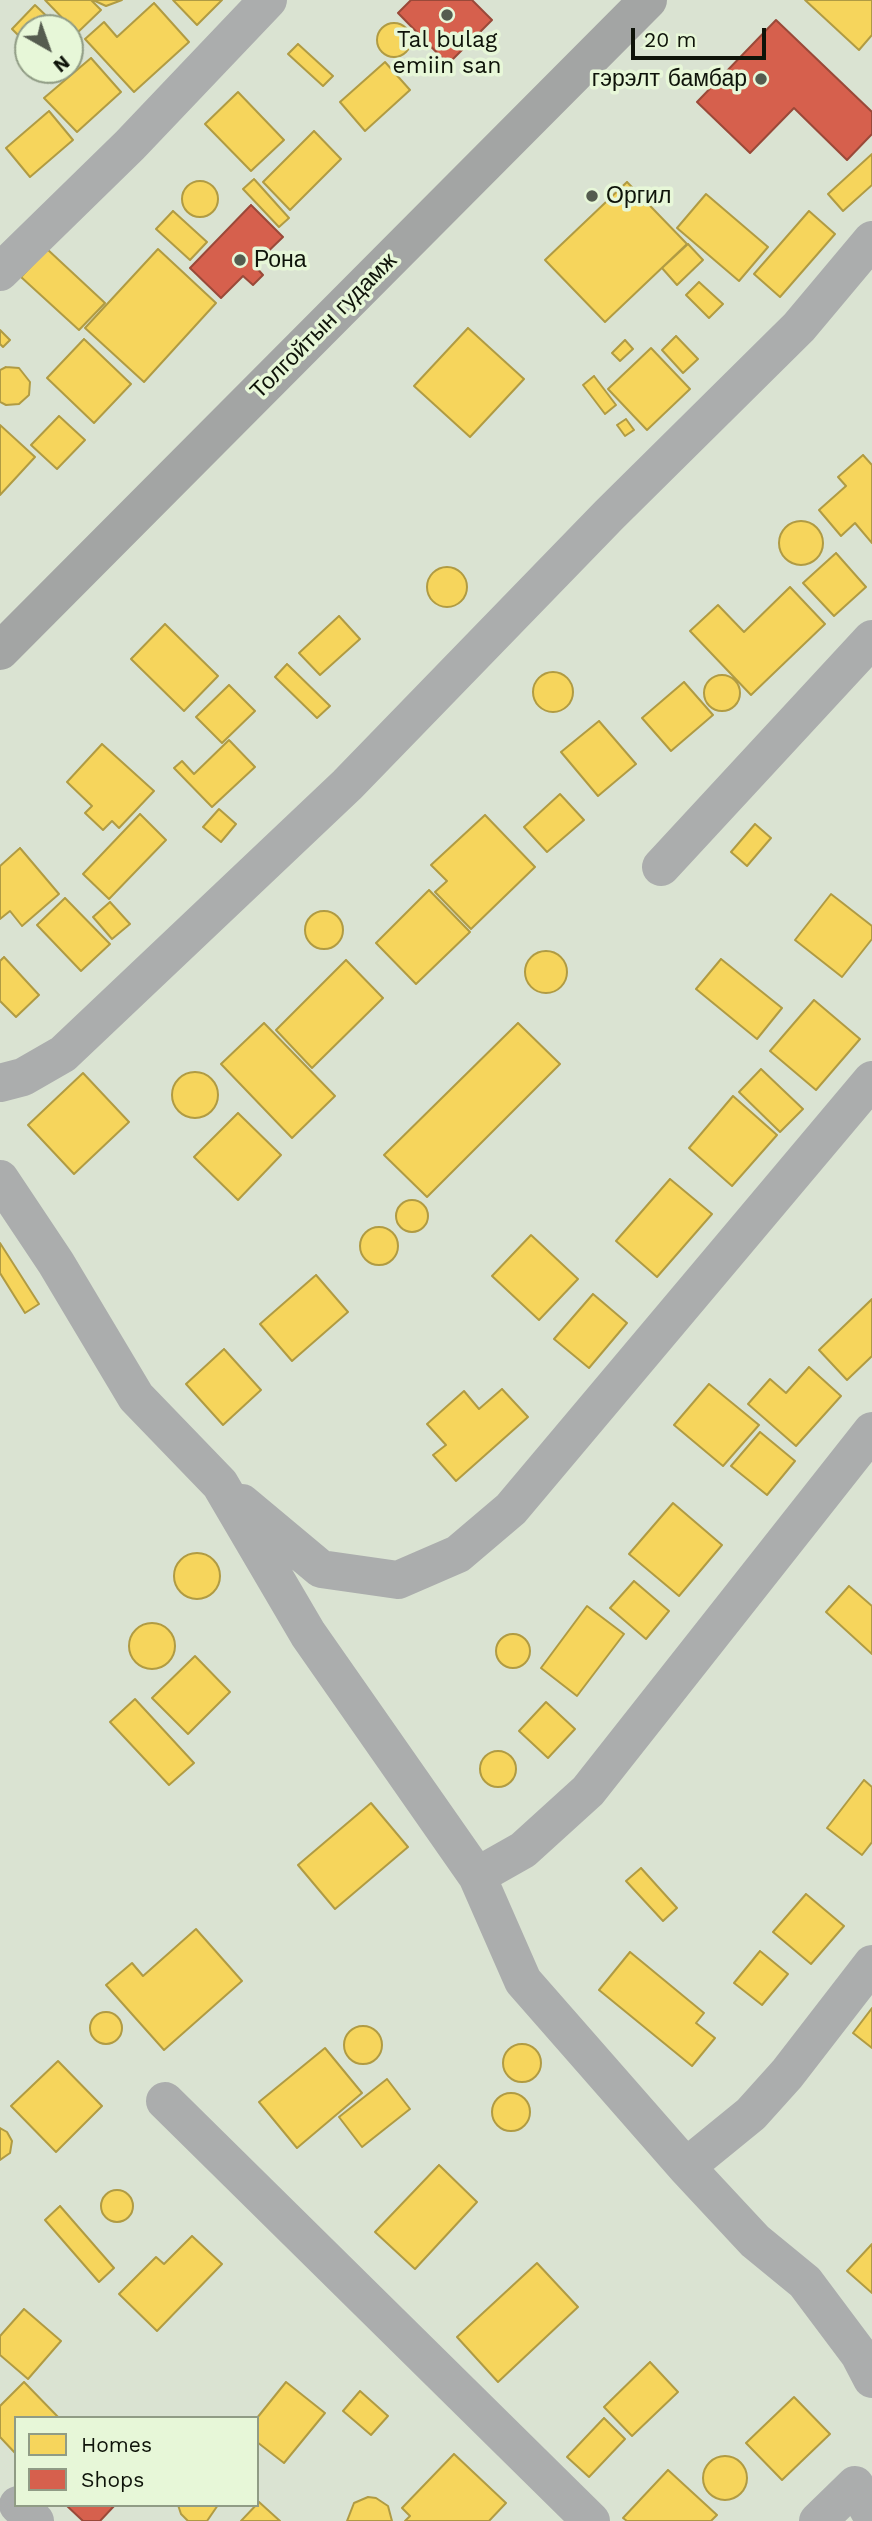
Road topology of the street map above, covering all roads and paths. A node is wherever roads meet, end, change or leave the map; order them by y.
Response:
1 (268, 0) edge
2 (648, 0) edge
3 (872, 240) edge
4 (0, 272) edge
5 (872, 639) edge
6 (0, 651) edge
7 (661, 867) dead end
8 (872, 1080) edge
9 (0, 1083) edge
10 (0, 1179) edge
11 (872, 1432) edge
12 (220, 1484) junction
13 (477, 1876) junction
14 (872, 1964) edge
15 (164, 2101) dead end
16 (686, 2167) junction
17 (872, 2379) edge
18 (866, 2486) edge
19 (0, 2488) edge
20 (14, 2501) edge
21 (20, 2507) edge
22 (35, 2521) edge
23 (590, 2521) edge
24 (818, 2521) edge

1 - 4 street
2 - 6 main road, Толгойтын гудамж
3 - 9 street
5 - 7 street
8 - 12 street
10 - 12 street
11 - 13 street
12 - 13 street
13 - 16 street
14 - 16 street
15 - 23 street
16 - 17 street
18 - 24 street
19 - 20 street
21 - 22 street

